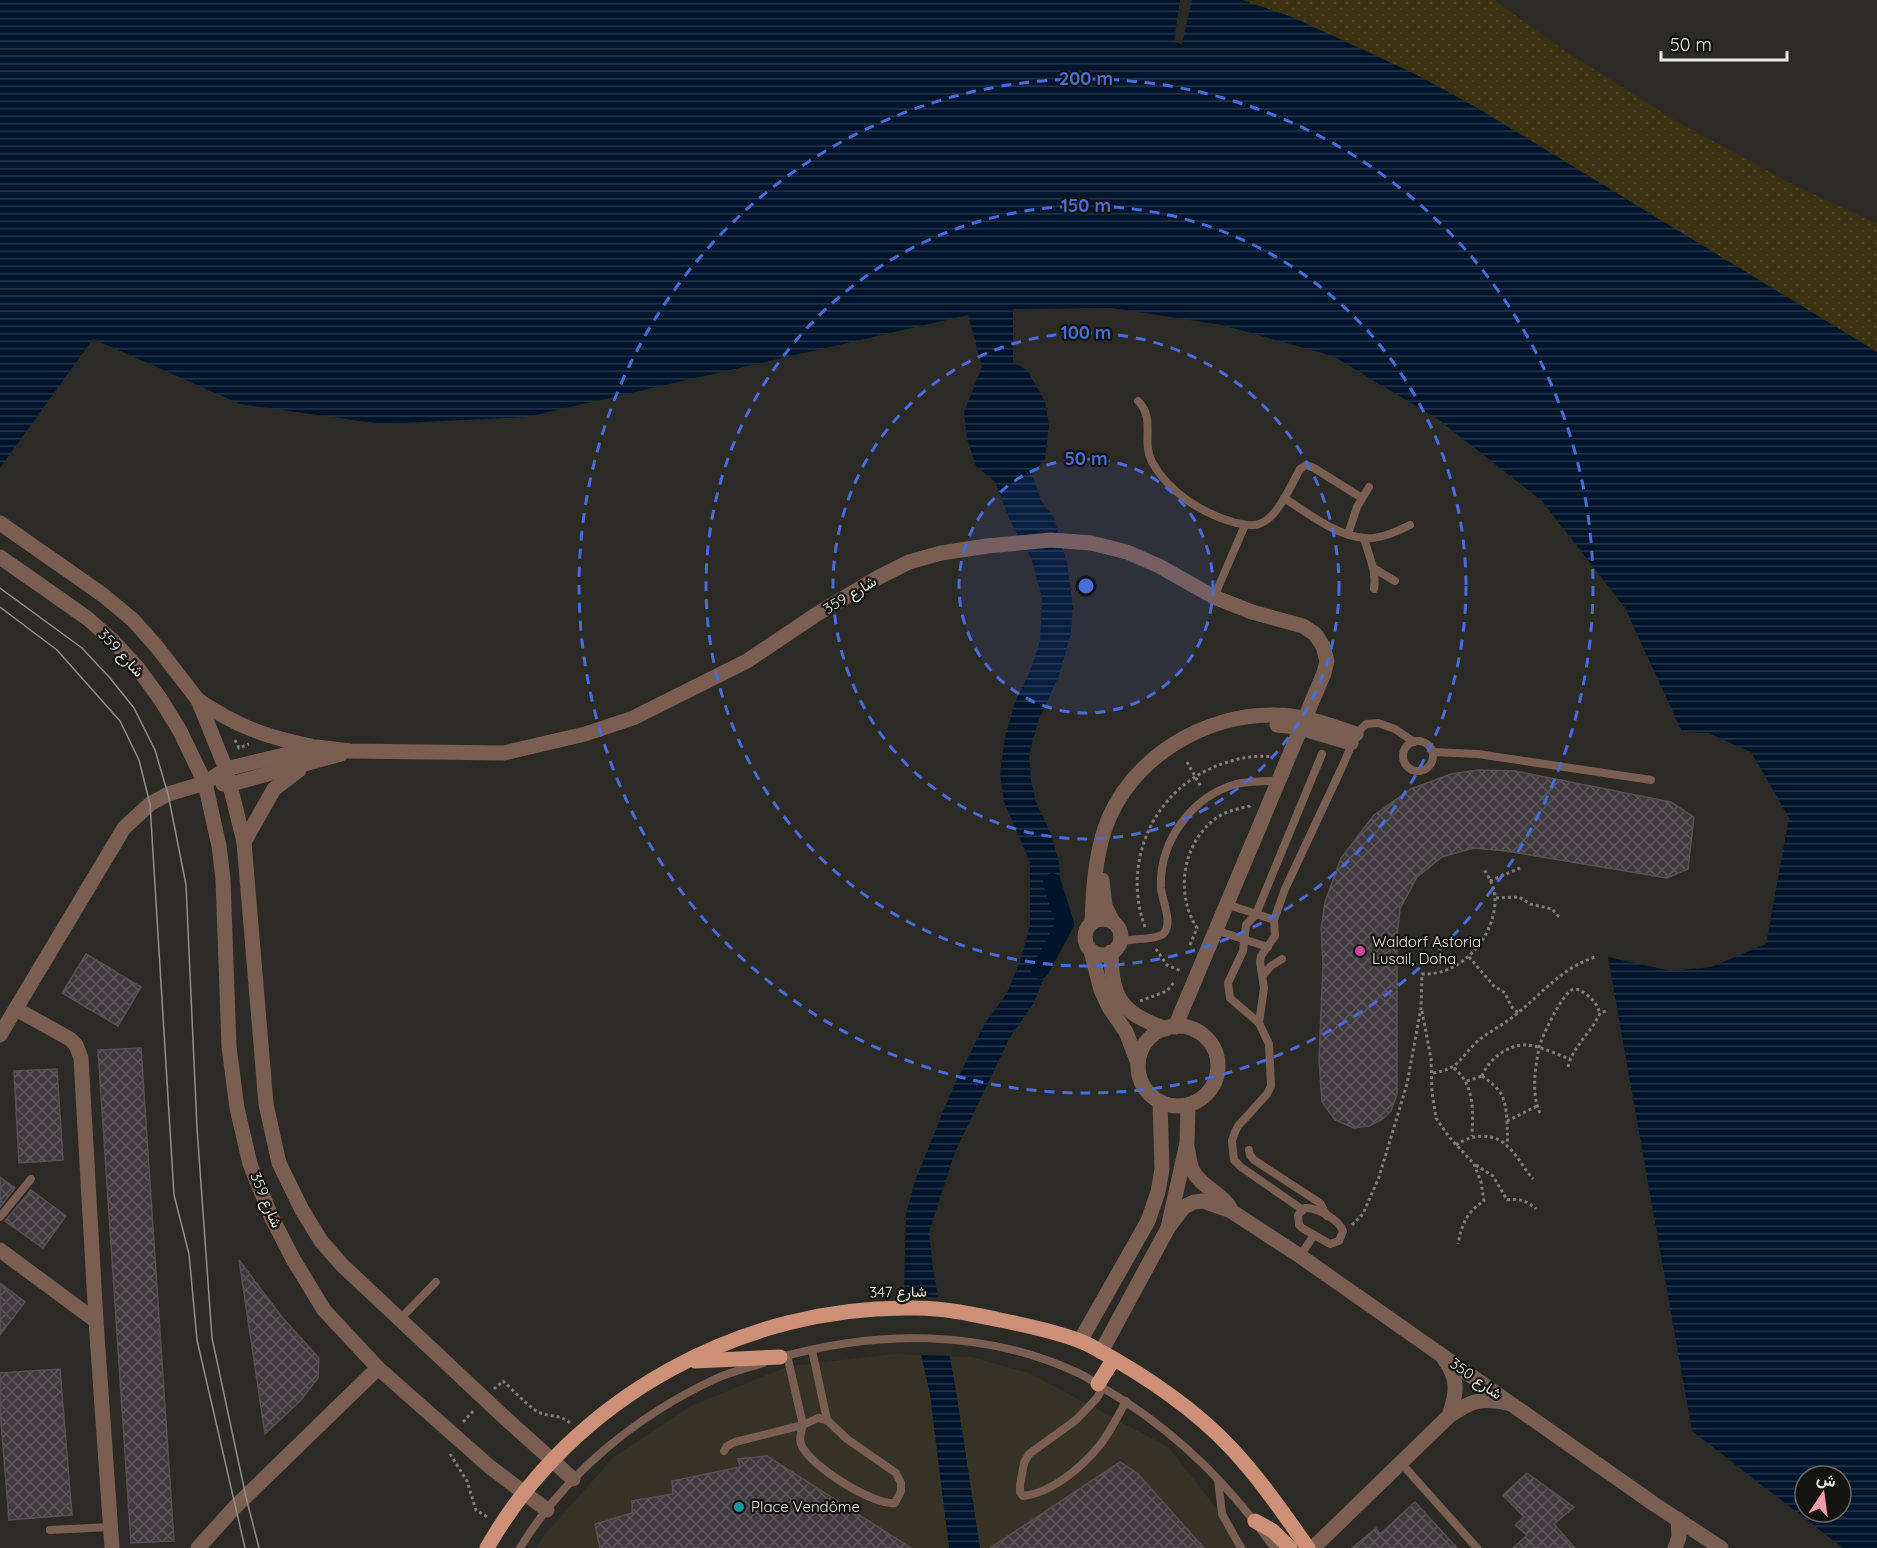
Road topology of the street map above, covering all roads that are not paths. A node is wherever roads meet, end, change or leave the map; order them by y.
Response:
1 (1138, 401) dead end
2 (1369, 487) dead end
3 (1284, 498) junction
4 (1362, 498) junction
5 (0, 523) edge
6 (1245, 525) junction
7 (1410, 525) dead end
8 (1348, 534) junction
9 (1364, 538) junction
10 (0, 557) edge
11 (1375, 569) junction
12 (1395, 581) dead end
13 (1374, 589) dead end
14 (1214, 597) junction
15 (198, 700) junction
16 (1353, 739) junction
17 (1414, 742) junction
18 (317, 747) junction
19 (350, 751) junction
20 (1433, 752) junction
21 (1322, 753) dead end
22 (310, 764) junction
23 (226, 768) junction
24 (1651, 780) dead end
25 (1277, 782) junction
26 (205, 783) junction
27 (231, 784) junction
28 (244, 842) junction
29 (1226, 904) junction
30 (1256, 914) junction
31 (1274, 920) junction
32 (1113, 922) junction
33 (1092, 923) junction
34 (1215, 930) junction
35 (1244, 939) junction
36 (1116, 947) junction
37 (1268, 947) junction
38 (1091, 951) junction
39 (1282, 959) dead end
40 (1263, 975) junction
41 (16, 1009) junction
42 (1259, 1023) junction
43 (1170, 1028) junction
44 (0, 1035) edge
45 (1138, 1063) junction
46 (1160, 1102) junction
47 (1188, 1105) junction
48 (1187, 1143) junction
49 (1249, 1150) dead end
50 (31, 1179) dead end
51 (1303, 1209) junction
52 (1232, 1210) junction
53 (1327, 1216) junction
54 (0, 1217) edge
55 (1168, 1228) junction
56 (1314, 1235) junction
57 (0, 1250) edge
58 (1300, 1256) junction
59 (436, 1282) dead end
60 (399, 1320) junction
61 (96, 1321) junction
62 (1080, 1341) junction
63 (812, 1350) junction
64 (1438, 1352) junction
65 (784, 1356) junction
66 (1107, 1356) junction
67 (683, 1362) junction
68 (378, 1368) junction
69 (1100, 1386) junction
70 (1126, 1401) junction
71 (1513, 1405) junction
72 (1449, 1416) junction
73 (827, 1420) junction
74 (803, 1425) junction
75 (724, 1451) dead end
76 (553, 1459) junction
77 (1401, 1463) junction
78 (573, 1479) junction
79 (1218, 1479) junction
80 (524, 1492) junction
81 (547, 1510) junction
82 (1678, 1519) junction
83 (1255, 1521) junction
84 (111, 1527) junction
85 (50, 1530) dead end
86 (112, 1548) edge
87 (198, 1548) edge
88 (487, 1548) edge
89 (520, 1548) edge
90 (1241, 1548) edge
91 (1274, 1548) edge
92 (1290, 1548) edge
93 (1308, 1548) edge
94 (1313, 1548) edge
95 (1477, 1548) edge
96 (1675, 1548) edge
97 (1721, 1548) edge

1 - 6 lane
2 - 4 lane
3 - 4 lane
3 - 6 lane
3 - 8 lane
4 - 8 lane
5 - 15 street, شارع 359
6 - 14 lane
7 - 9 lane
8 - 9 lane
9 - 11 lane
10 - 26 street, شارع 359
11 - 12 lane
11 - 13 lane
14 - 19 street, شارع 359
14 - 25 street, شارع 359
15 - 18 street, شارع 359
15 - 23 street, شارع 359
16 - 17 lane
16 - 31 lane
16 - 32 street, bridge
16 - 33 street, bridge
17 - 20 lane
17 - 20 lane
18 - 19 street, شارع 359
18 - 23 street, شارع 359
19 - 22 street, شارع 359
20 - 24 lane
21 - 30 lane
22 - 27 street, شارع 359
22 - 28 street, شارع 359
23 - 26 street, شارع 359
23 - 27 street, شارع 359
25 - 29 street
25 - 36 lane
26 - 27 street, شارع 359
26 - 41 street
26 - 68 street, شارع 359
27 - 28 street, شارع 359
28 - 60 street, شارع 359
29 - 30 lane
29 - 34 street
30 - 31 lane
30 - 35 lane
31 - 37 lane
32 - 33 street
32 - 36 street
33 - 38 street
34 - 35 lane
34 - 43 street
35 - 37 lane
35 - 42 lane
36 - 38 street
36 - 43 street
37 - 40 lane
38 - 45 street
39 - 40 lane
40 - 42 lane
41 - 44 street
41 - 61 street
42 - 51 lane
43 - 45 street
43 - 47 street
45 - 46 street
46 - 47 street
46 - 62 street
47 - 48 street
48 - 52 street
48 - 55 street
49 - 53 lane
50 - 54 lane
51 - 53 lane
51 - 56 lane
52 - 55 street
52 - 58 street, شارع 350
53 - 56 lane
55 - 66 street
56 - 58 lane
57 - 61 street
58 - 64 street, شارع 350
59 - 60 lane
60 - 76 street, شارع 359
61 - 84 street
62 - 66 main road, شارع 347
62 - 67 main road, شارع 347
63 - 65 lane
63 - 69 lane
63 - 73 lane
64 - 71 street, شارع 350
64 - 72 street
65 - 67 main road
65 - 74 lane
65 - 78 lane
66 - 69 main road
66 - 93 main road, شارع 347
67 - 76 main road, شارع 347
68 - 80 street, شارع 359
68 - 87 street
69 - 70 lane
69 - 70 lane
70 - 79 lane
71 - 72 street
71 - 82 street, شارع 350
72 - 77 street
73 - 74 lane
73 - 74 lane
74 - 75 lane
76 - 78 street, شارع 359
76 - 80 main road, شارع 347
77 - 94 street
77 - 95 lane
78 - 81 lane
79 - 83 lane
79 - 90 lane
80 - 81 street, شارع 359
80 - 88 main road, شارع 347
81 - 89 lane
82 - 96 street
82 - 97 street, شارع 350
83 - 91 lane
83 - 92 main road
84 - 85 lane
84 - 86 street

